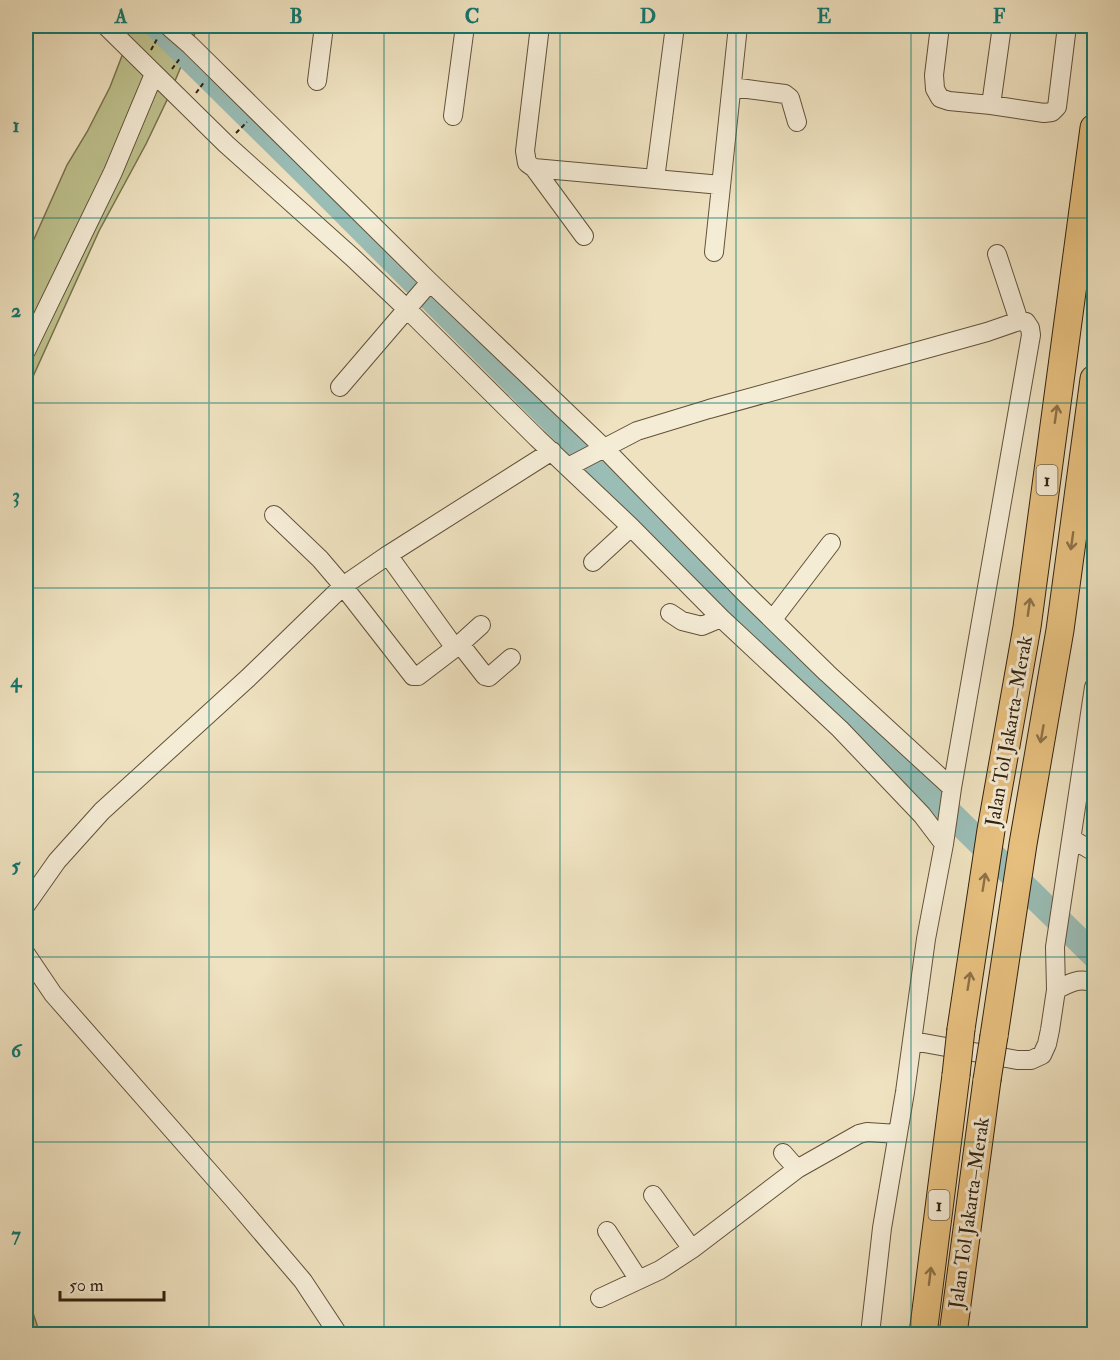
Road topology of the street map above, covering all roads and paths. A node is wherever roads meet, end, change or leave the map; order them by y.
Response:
1 (106, 26) edge
2 (324, 26) edge
3 (465, 26) edge
4 (540, 26) edge
5 (675, 26) edge
6 (738, 26) edge
7 (940, 26) edge
8 (1002, 26) edge
9 (1066, 26) edge
10 (163, 31) edge
11 (186, 51) dead end
12 (148, 57) dead end
13 (161, 74) junction
14 (211, 75) dead end
15 (317, 81) dead end
16 (732, 87) junction
17 (192, 98) dead end
18 (991, 105) junction
19 (253, 116) dead end
20 (453, 116) dead end
21 (796, 122) dead end
22 (1095, 128) edge
23 (235, 135) dead end
24 (534, 168) junction
25 (655, 179) junction
26 (721, 185) junction
27 (584, 236) dead end
28 (714, 252) dead end
29 (997, 254) dead end
30 (428, 285) junction
31 (410, 305) junction
32 (1020, 321) junction
33 (26, 351) edge
34 (1095, 379) edge
35 (339, 387) dead end
36 (597, 451) junction
37 (552, 452) junction
38 (570, 465) junction
39 (274, 515) dead end
40 (631, 527) junction
41 (831, 543) dead end
42 (388, 555) junction
43 (593, 562) dead end
44 (344, 586) junction
45 (670, 613) dead end
46 (722, 618) junction
47 (773, 620) junction
48 (481, 626) dead end
49 (457, 646) junction
50 (511, 658) dead end
51 (1095, 687) edge
52 (951, 795) junction
53 (945, 838) junction
54 (1072, 839) junction
55 (1095, 852) edge
56 (26, 905) edge
57 (26, 954) edge
58 (1095, 983) edge
59 (1056, 990) junction
60 (913, 1041) junction
61 (898, 1134) junction
62 (783, 1153) dead end
63 (797, 1169) junction
64 (653, 1195) dead end
65 (607, 1231) dead end
66 (692, 1249) junction
67 (639, 1280) junction
68 (600, 1298) dead end
69 (338, 1335) edge
70 (870, 1335) edge
71 (923, 1335) edge
72 (953, 1335) edge

1 - 13 street
2 - 15 street
3 - 20 street
4 - 24 street
5 - 25 street
6 - 16 street
7 - 18 street
8 - 18 street
9 - 18 street
10 - 12 path
10 - 30 street
11 - 13 path
13 - 31 street
13 - 33 street
14 - 17 path
16 - 21 street
16 - 26 street
19 - 23 path
71 -> 22 highway, Jalan Tol Jakarta–Merak / 1, bridge
24 - 25 street
24 - 27 street
25 - 26 street
26 - 28 street
29 - 32 street
30 - 31 street
30 - 36 street
31 - 35 street
31 - 37 street
32 - 36 street
32 - 52 street
34 -> 72 highway, Jalan Tol Jakarta–Merak / 1, bridge
36 - 38 street
36 - 47 street
37 - 38 street
37 - 42 street
38 - 40 street
39 - 44 street
40 - 43 street
40 - 46 street
41 - 47 street
42 - 44 street
42 - 49 street
44 - 49 street
44 - 56 street
45 - 46 street
46 - 53 street
47 - 52 street
48 - 49 street
49 - 50 street
51 - 54 street
52 - 53 street
53 - 60 street
54 - 55 street
54 - 59 street
57 - 69 street
58 - 59 street
59 - 60 street
60 - 61 street
61 - 63 street
61 - 70 street
62 - 63 street
63 - 66 street
64 - 66 street
65 - 67 street
66 - 67 street
67 - 68 street

